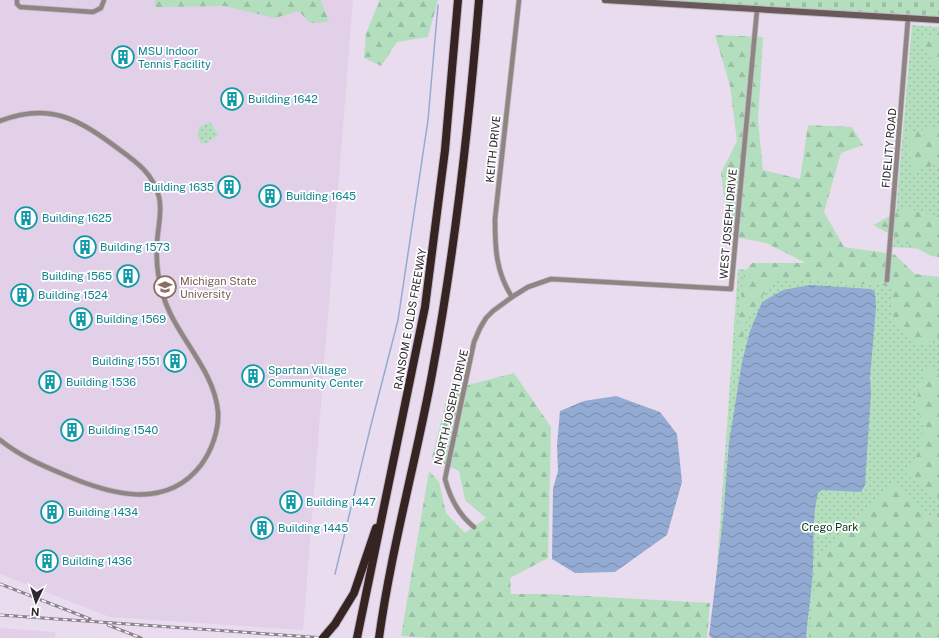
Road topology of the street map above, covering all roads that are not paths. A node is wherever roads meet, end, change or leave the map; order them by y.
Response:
1 (17, 0) edge
2 (104, 0) edge
3 (519, 0) edge
4 (606, 0) edge
5 (458, 1) edge
6 (478, 2) edge
7 (757, 10) junction
8 (908, 18) junction
9 (939, 20) edge
10 (0, 121) edge
11 (887, 280) dead end
12 (512, 297) junction
13 (0, 440) edge
14 (389, 487) junction
15 (474, 527) dead end
16 (323, 638) edge
17 (358, 638) edge
18 (379, 638) edge

1 - 2 street
3 - 12 street, KEITH DRIVE
4 - 7 street
5 - 14 highway, RANSOM E OLDS FREEWAY
6 - 18 highway
7 - 8 street
7 - 12 street, WEST JOSEPH DRIVE
8 - 9 street
8 - 11 street, FIDELITY ROAD
10 - 13 street
12 - 15 street, NORTH JOSEPH DRIVE
14 - 16 highway, bridge
14 - 17 highway, RANSOM E OLDS FREEWAY

